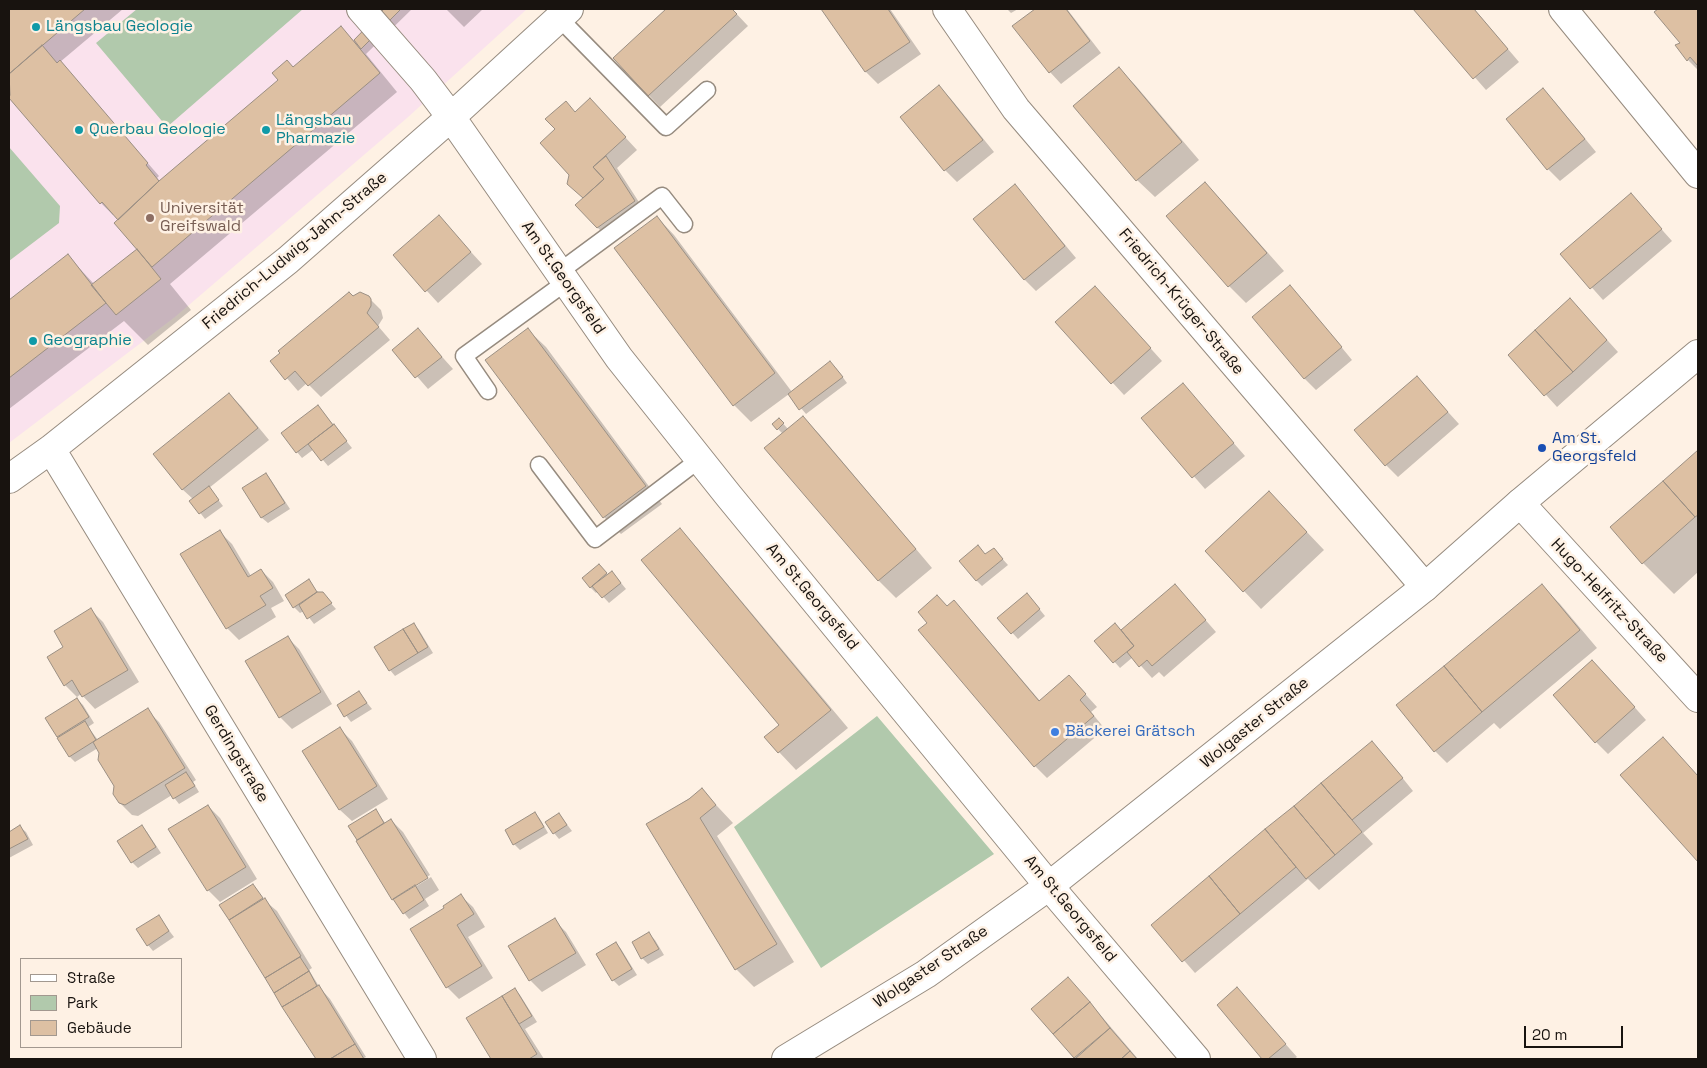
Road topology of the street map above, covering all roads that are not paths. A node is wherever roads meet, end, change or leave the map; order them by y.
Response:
1 (361, 9) edge
2 (947, 9) edge
3 (1563, 9) edge
4 (564, 13) edge
5 (706, 90) dead end
6 (451, 117) junction
7 (1698, 174) edge
8 (684, 224) dead end
9 (562, 277) junction
10 (1698, 354) edge
11 (488, 391) dead end
12 (51, 449) junction
13 (700, 460) junction
14 (539, 464) dead end
15 (9, 479) edge
16 (1520, 503) junction
17 (1425, 588) junction
18 (1698, 698) edge
19 (1050, 886) junction
20 (422, 1059) edge
21 (786, 1059) edge
22 (1196, 1059) edge

1 - 6 street, Am St.Georgsfeld
2 - 17 street, Friedrich-Krüger-Straße
3 - 7 street
4 - 5 lane
4 - 6 street, Friedrich-Ludwig-Jahn-Straße
6 - 9 street, Am St.Georgsfeld
6 - 12 street, Friedrich-Ludwig-Jahn-Straße
8 - 9 lane
9 - 11 lane
9 - 13 street, Am St.Georgsfeld
10 - 16 street, Wolgaster Straße
12 - 15 street, Friedrich-Ludwig-Jahn-Straße
12 - 20 street, Gerdingstraße
13 - 14 lane
13 - 19 street, Am St.Georgsfeld
16 - 17 street, Wolgaster Straße
16 - 18 street, Hugo-Helfritz-Straße
17 - 19 street, Wolgaster Straße
19 - 21 street, Wolgaster Straße
19 - 22 street, Am St.Georgsfeld

